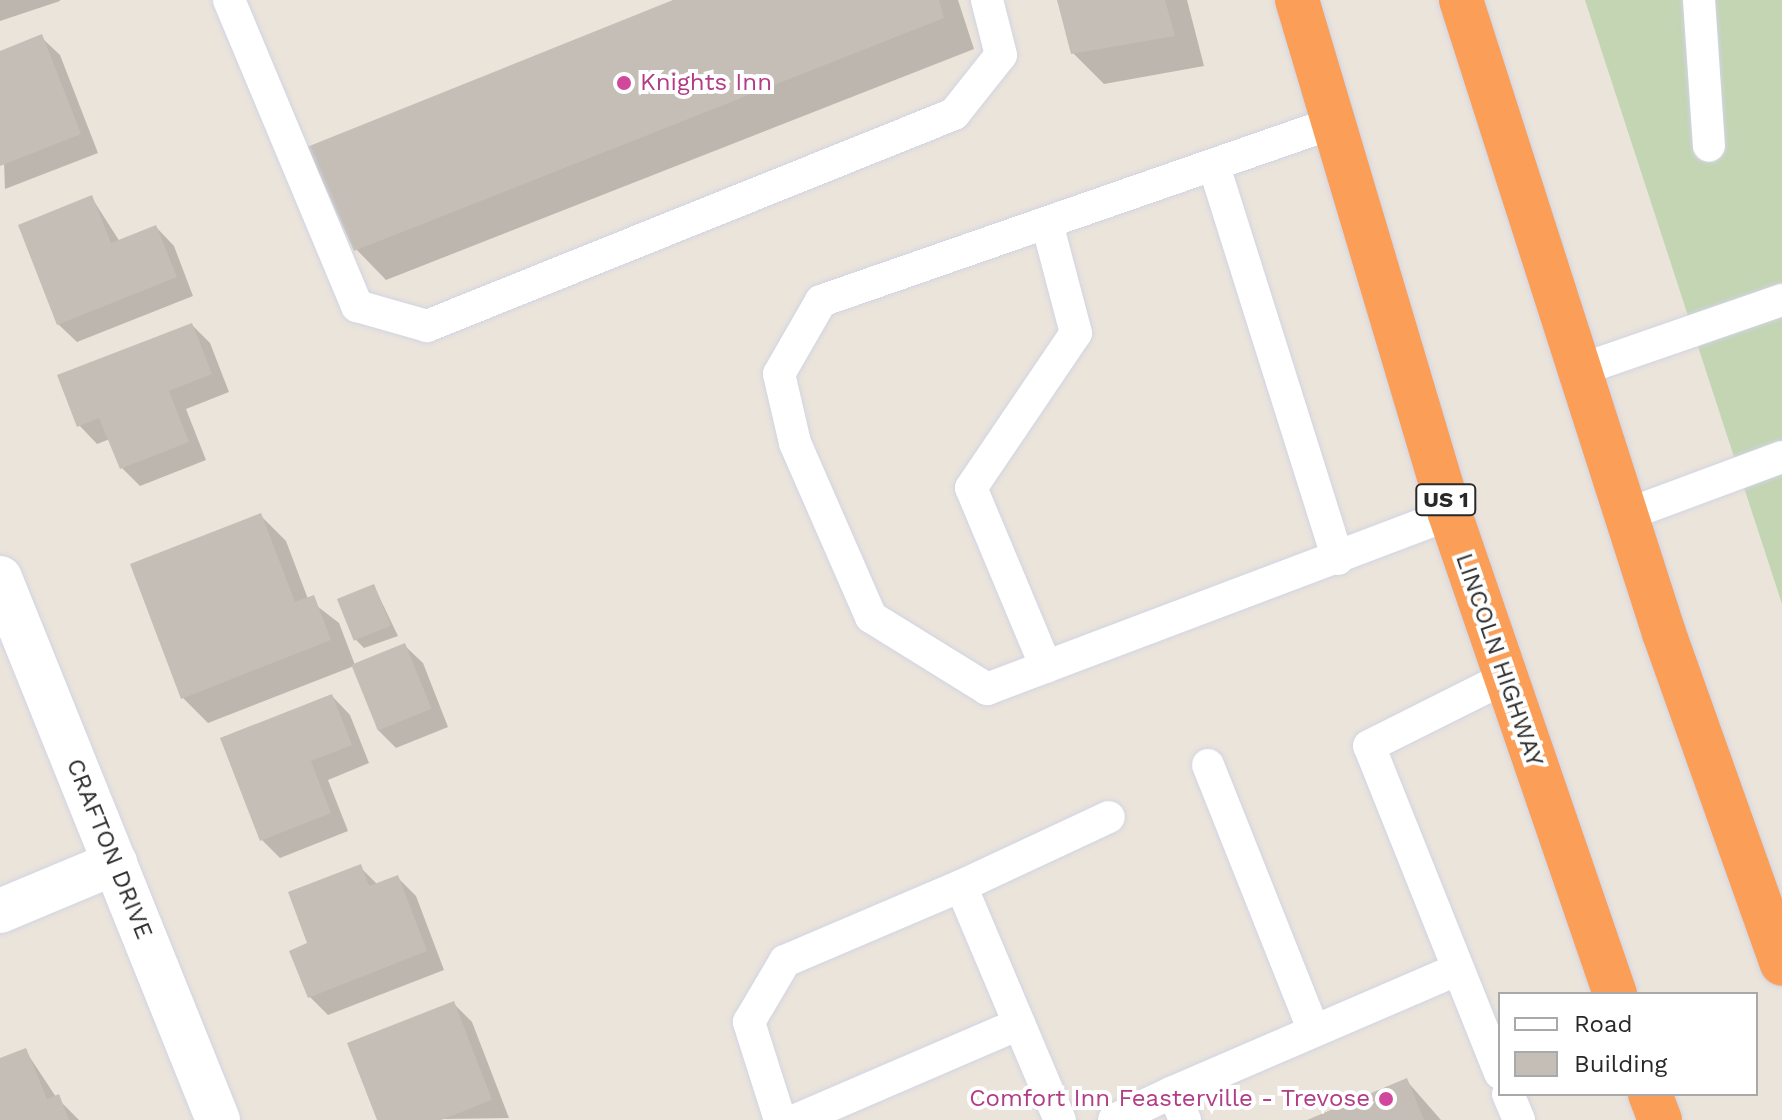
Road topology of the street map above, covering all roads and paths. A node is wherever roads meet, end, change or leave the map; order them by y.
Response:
1 (229, 0) edge
2 (987, 0) edge
3 (1297, 0) edge
4 (1461, 0) edge
5 (1699, 0) edge
6 (1330, 124) junction
7 (1709, 146) dead end
8 (1214, 166) junction
9 (1047, 223) junction
10 (1782, 300) edge
11 (1580, 370) junction
12 (1782, 457) edge
13 (1450, 514) junction
14 (1626, 515) junction
15 (1338, 559) junction
16 (0, 578) edge
17 (1046, 667) junction
18 (1503, 679) junction
19 (1208, 765) dead end
20 (1109, 817) dead end
21 (115, 863) junction
22 (961, 886) junction
23 (0, 911) edge
24 (1782, 964) edge
25 (1458, 969) junction
26 (1614, 992) edge
27 (1019, 1024) junction
28 (1314, 1031) junction
29 (1498, 1068) edge
30 (1509, 1096) edge
31 (1651, 1096) edge
32 (1179, 1106) edge
33 (218, 1120) edge
34 (780, 1120) edge
35 (796, 1120) edge
36 (1060, 1120) edge
37 (1114, 1120) edge
38 (1519, 1120) edge
39 (1660, 1120) edge

1 - 2 lane
3 - 6 highway, LINCOLN HIGHWAY / US 1
4 - 11 highway
5 - 7 lane
6 - 8 lane
6 - 13 highway, LINCOLN HIGHWAY / US 1
8 - 9 lane
8 - 15 lane
9 - 17 lane
9 - 17 lane
10 - 11 lane
11 - 14 highway
12 - 14 lane
13 - 15 lane
13 - 18 highway, LINCOLN HIGHWAY / US 1
14 - 24 highway
15 - 17 lane
16 - 21 street, CRAFTON DRIVE
18 - 25 lane
18 - 26 highway, LINCOLN HIGHWAY / US 1
19 - 28 lane
20 - 22 lane
21 - 23 street
21 - 33 street, CRAFTON DRIVE
22 - 27 lane
22 - 34 lane
25 - 28 lane
25 - 29 lane
27 - 35 lane
27 - 36 lane
28 - 32 lane
30 - 38 lane
31 - 39 highway
32 - 37 lane

